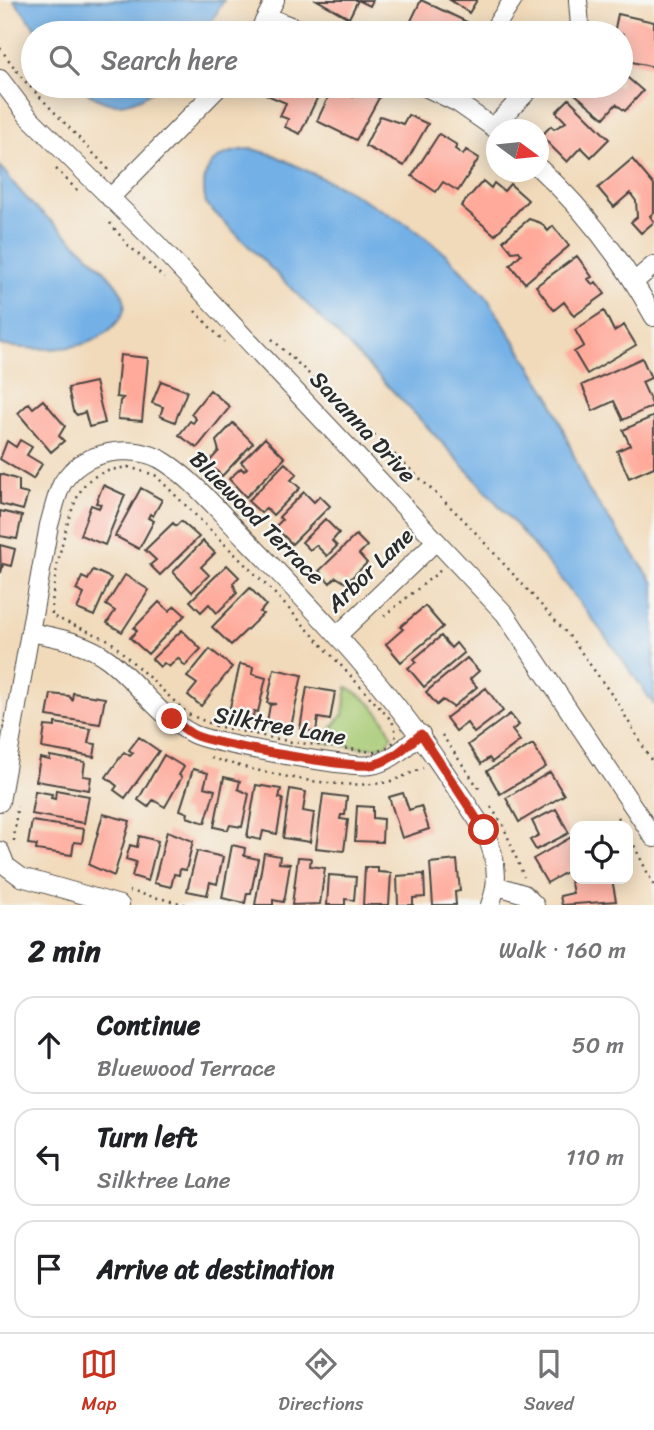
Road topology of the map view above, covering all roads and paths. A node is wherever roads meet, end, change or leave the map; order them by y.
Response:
1 (513, 0) edge
2 (578, 0) edge
3 (272, 8) edge
4 (291, 21) edge
5 (499, 21) edge
6 (580, 21) edge
7 (0, 48) edge
8 (21, 77) edge
9 (0, 79) edge
10 (39, 98) edge
11 (208, 98) edge
12 (448, 98) edge
13 (460, 98) edge
14 (522, 98) edge
15 (458, 103) junction
16 (504, 119) edge
17 (486, 121) edge
18 (549, 177) edge
19 (117, 192) junction
20 (654, 265) edge
21 (635, 281) junction
22 (654, 317) edge
23 (270, 337) dead end
24 (436, 541) junction
25 (446, 566) dead end
26 (381, 618) dead end
27 (30, 632) junction
28 (339, 634) junction
29 (421, 734) junction
30 (440, 734) dead end
31 (396, 742) joint
32 (209, 758) dead end
33 (654, 765) edge
34 (426, 767) dead end
35 (480, 790) dead end
36 (18, 798) dead end
37 (0, 802) edge
38 (488, 802) dead end
39 (617, 815) dead end
40 (621, 821) edge
41 (654, 838) edge
42 (633, 843) edge
43 (7, 849) edge
44 (525, 878) dead end
45 (498, 886) junction
46 (654, 886) edge
47 (121, 897) edge
48 (188, 905) edge
49 (490, 905) edge
50 (535, 905) edge

1 - 5 street
2 - 6 street
3 - 4 street
7 - 8 path
9 - 19 street, Savanna Drive
10 - 19 path
11 - 19 street
12 - 15 street
13 - 15 street
14 - 16 street
15 - 17 street
18 - 21 street
19 - 24 street, Savanna Drive
20 - 21 street
21 - 22 street
23 - 33 path
24 - 28 street, Arbor Lane
24 - 41 street, Savanna Drive
25 - 26 path
27 - 28 street, Bluewood Terrace
27 - 29 street, Silktree Lane
27 - 37 street, Bluewood Terrace
28 - 29 street, Bluewood Terrace
29 - 45 street, Bluewood Terrace
30 - 35 path
31 - 31 path
32 - 34 path
36 - 43 path
38 - 44 path
39 - 40 path
42 - 46 path
43 - 47 street
45 - 49 street
45 - 50 street
47 - 48 path

